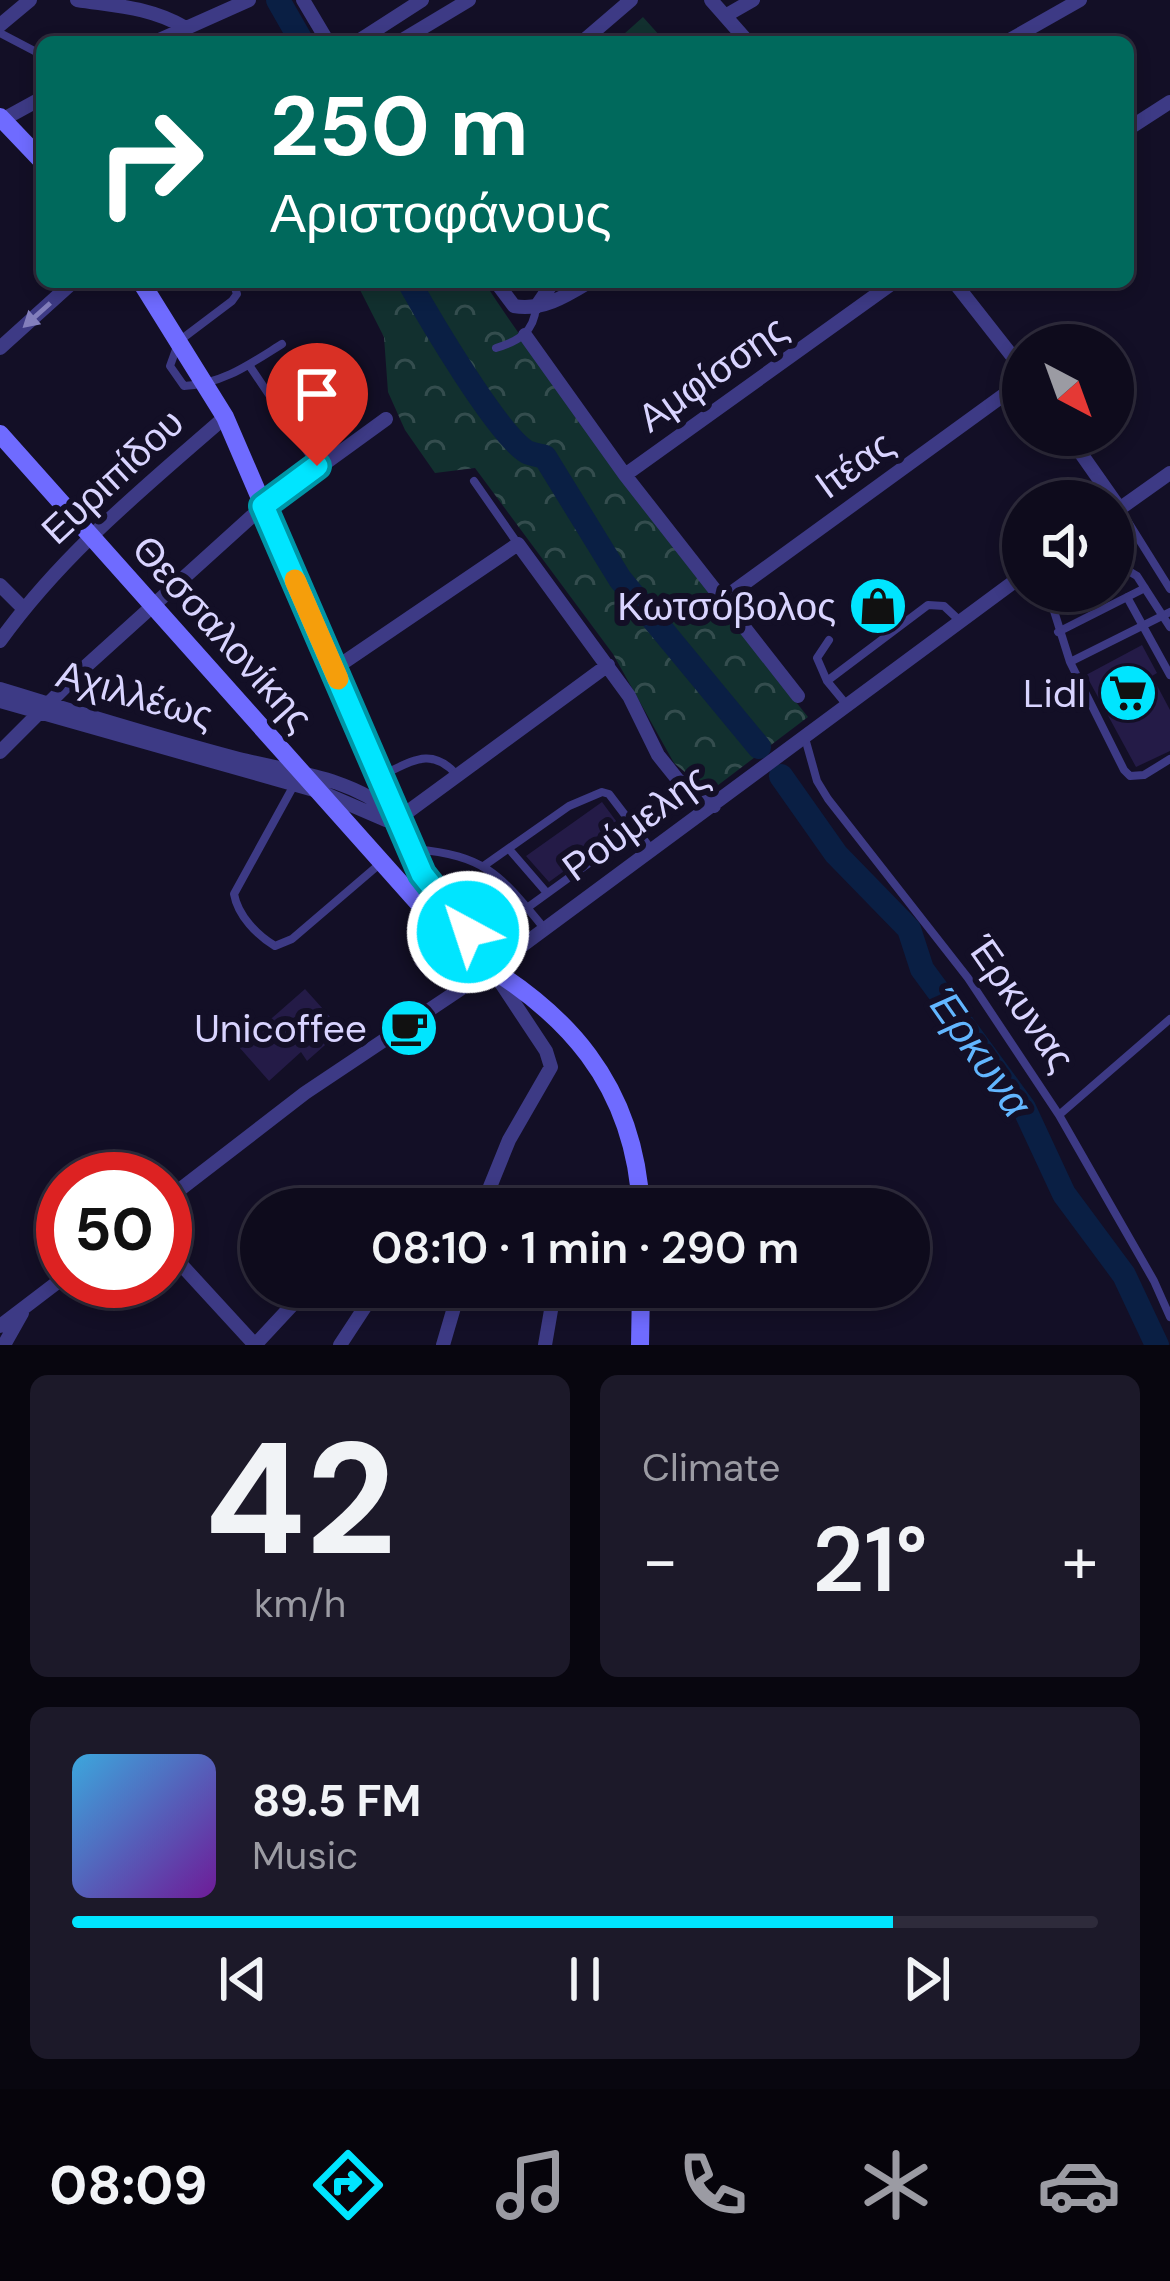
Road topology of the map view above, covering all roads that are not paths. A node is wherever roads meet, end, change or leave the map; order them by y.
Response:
1 (30, 0) edge
2 (76, 0) edge
3 (249, 0) edge
4 (303, 0) edge
5 (422, 0) edge
6 (469, 0) edge
7 (631, 0) edge
8 (711, 0) edge
9 (753, 0) edge
10 (1072, 2) edge
11 (725, 16) junction
12 (184, 27) junction
13 (0, 29) edge
14 (166, 36) edge
15 (324, 36) edge
16 (366, 36) edge
17 (409, 36) edge
18 (589, 36) edge
19 (743, 36) edge
20 (1016, 36) edge
21 (36, 51) edge
22 (36, 101) edge
23 (1170, 102) edge
24 (1, 119) edge
25 (1134, 125) edge
26 (36, 155) edge
27 (67, 288) edge
28 (145, 288) edge
29 (234, 288) edge
30 (501, 288) edge
31 (549, 288) edge
32 (577, 288) edge
33 (886, 288) edge
34 (959, 288) edge
35 (536, 307) junction
36 (525, 335) junction
37 (179, 341) junction
38 (1002, 343) edge
39 (283, 344) dead end
40 (0, 348) edge
41 (496, 348) dead end
42 (249, 365) junction
43 (208, 385) junction
44 (1002, 396) edge
45 (225, 417) junction
46 (386, 419) dead end
47 (0, 434) edge
48 (317, 466) junction
49 (1170, 473) edge
50 (626, 475) junction
51 (474, 481) dead end
52 (1134, 499) edge
53 (263, 506) junction
54 (91, 535) junction
55 (1134, 536) edge
56 (518, 544) junction
57 (1134, 577) edge
58 (0, 585) edge
59 (1145, 588) junction
60 (1170, 589) edge
61 (1002, 590) edge
62 (1134, 594) edge
63 (723, 599) junction
64 (152, 604) junction
65 (23, 608) junction
66 (1134, 611) edge
67 (1054, 612) edge
68 (1097, 612) edge
69 (1166, 614) edge
70 (961, 620) junction
71 (1142, 626) junction
72 (1170, 627) edge
73 (1058, 632) junction
74 (0, 640) edge
75 (830, 640) dead end
76 (1070, 662) junction
77 (608, 665) junction
78 (334, 670) junction
79 (1170, 675) edge
80 (827, 681) junction
81 (0, 689) edge
82 (798, 696) dead end
83 (0, 701) edge
84 (847, 705) junction
85 (43, 708) junction
86 (805, 738) junction
87 (0, 752) edge
88 (1170, 759) edge
89 (457, 775) junction
90 (380, 776) junction
91 (299, 779) junction
92 (321, 792) junction
93 (714, 806) junction
94 (398, 819) junction
95 (636, 830) junction
96 (412, 849) junction
97 (509, 849) junction
98 (652, 851) junction
99 (383, 861) junction
100 (485, 865) junction
101 (548, 894) junction
102 (527, 908) junction
103 (545, 929) junction
104 (491, 968) junction
105 (1170, 1019) edge
106 (1059, 1115) junction
107 (192, 1181) edge
108 (490, 1188) edge
109 (639, 1188) edge
110 (192, 1276) edge
111 (36, 1298) edge
112 (25, 1306) junction
113 (289, 1308) edge
114 (365, 1308) edge
115 (454, 1308) edge
116 (551, 1308) edge
117 (641, 1308) edge
118 (1170, 1316) edge
119 (0, 1327) edge
120 (4, 1345) edge
121 (255, 1345) edge
122 (340, 1345) edge
123 (443, 1345) edge
124 (545, 1345) edge
125 (640, 1345) edge

1 - 13 street
2 - 12 street
3 - 12 street
4 - 15 street
5 - 16 street
6 - 17 street
7 - 18 street
8 - 11 street
9 - 11 street
10 - 20 street
11 - 19 street
12 - 14 street
13 - 21 lane
22 - 24 street
23 - 25 street
24 - 26 main road
27 -> 40 street
28 - 37 main road
29 - 37 lane
30 - 35 street
31 - 35 street
32 - 35 street
33 - 50 street, Αμφίσσης
34 - 38 street
35 - 36 lane
36 - 41 lane
36 - 50 street
37 - 43 main road
39 - 42 lane
42 - 43 lane
42 - 48 lane
43 - 45 main road
44 - 63 street, Ιτέας
45 - 53 main road
45 - 54 street, Ευριπίδου
46 - 48 street
47 - 54 main road, Θεσσαλονίκης
48 - 53 street
49 - 52 street
50 - 63 street
51 - 56 lane
53 - 64 street
53 - 78 main road
54 - 64 main road, Θεσσαλονίκης
54 - 65 street, Ευριπίδου
55 - 60 lane
56 - 77 street
56 - 78 street
57 - 59 lane
58 - 65 street
59 - 62 lane
59 - 69 lane
61 - 70 street, Ρούμελης
63 - 82 street
64 - 85 street
64 - 91 main road, Θεσσαλονίκης
65 - 74 street, Ευριπίδου
66 - 71 lane
67 - 73 lane
68 - 73 lane
69 - 71 lane
69 - 72 lane
70 - 80 lane
70 - 84 street, Ρούμελης
71 - 76 lane
71 - 79 lane
73 - 76 lane
75 - 80 lane
76 - 88 lane
77 - 89 street
77 - 93 street
78 - 90 main road
80 - 84 lane
81 - 85 street, Αχιλλέως
83 - 85 street, Αχιλλέως
84 - 86 street, Ρούμελης
85 - 87 street
85 - 91 street, Αχιλλέως
86 - 93 street, Ρούμελης
86 - 106 lane, Έρκυνας
89 - 90 lane
89 - 94 street
90 - 94 main road
91 - 92 main road, Θεσσαλονίκης
91 - 94 street, Αχιλλέως
91 - 99 lane
92 - 94 street
92 - 99 main road, Θεσσαλονίκης
93 - 98 street, Ρούμελης
94 - 96 main road
95 - 97 lane
95 - 98 lane
95 - 101 lane
96 - 100 lane
96 - 104 main road
97 - 100 lane
97 - 101 lane
98 - 103 street, Ρούμελης
99 - 104 main road, Θεσσαλονίκης
100 - 102 lane
101 - 102 lane
102 - 103 lane
103 - 104 street, Ρούμελης
104 - 107 street, Ρούμελης
104 - 108 street
104 - 109 main road, Θεσσαλονίκης
105 - 106 lane
106 - 118 lane, Έρκυνας
110 - 121 street
111 - 112 street
112 - 119 street
112 - 120 street
113 - 121 street
114 - 122 street
115 - 123 street
116 - 124 street
117 - 125 main road

